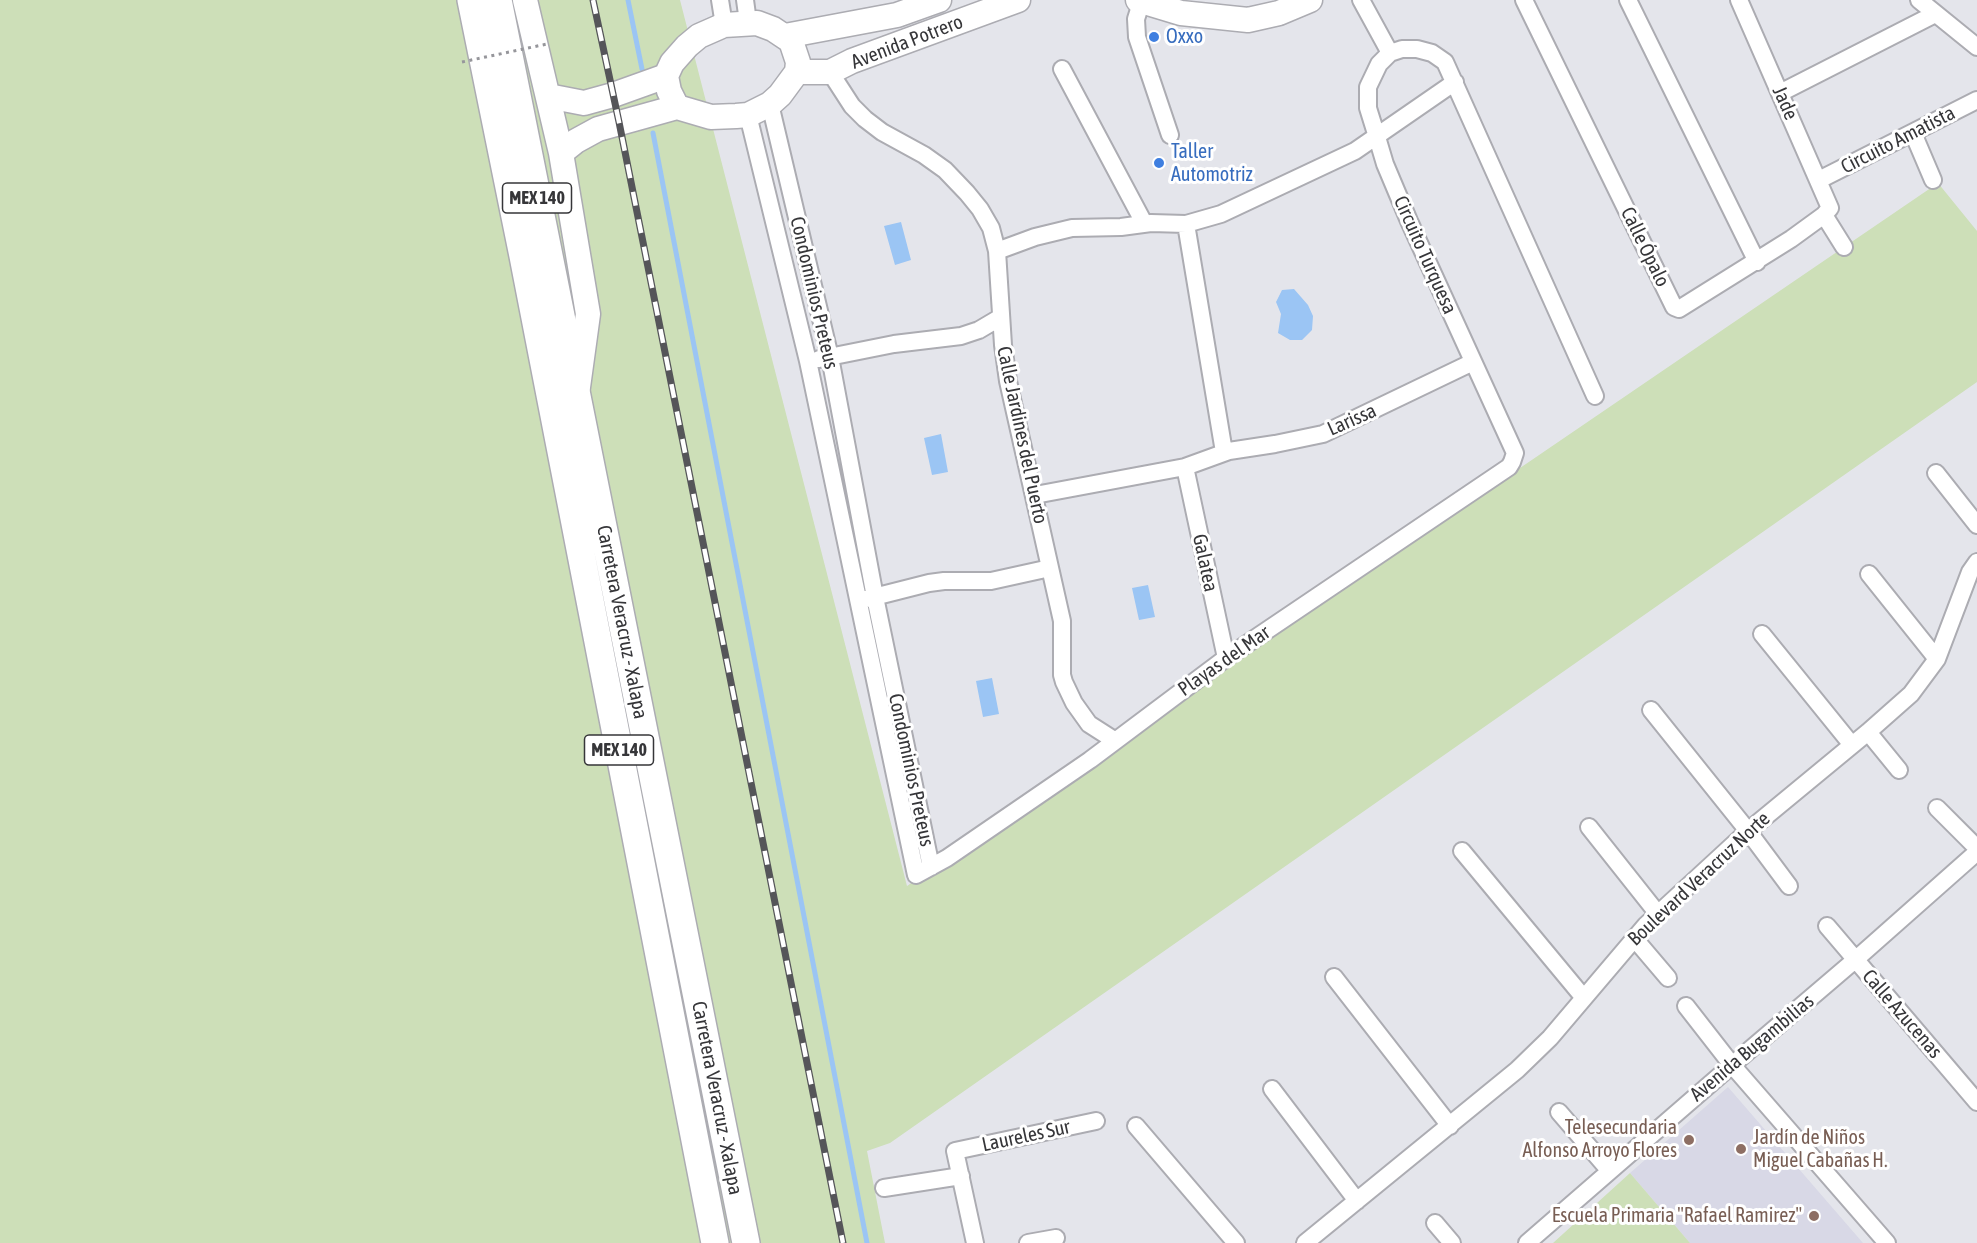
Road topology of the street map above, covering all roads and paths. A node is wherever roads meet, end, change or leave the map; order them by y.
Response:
1 (471, 0) edge
2 (498, 0) edge
3 (525, 0) edge
4 (720, 0) edge
5 (939, 0) edge
6 (1018, 0) edge
7 (1361, 0) edge
8 (1524, 0) edge
9 (1628, 0) edge
10 (1919, 0) edge
11 (1140, 1) edge
12 (1306, 1) edge
13 (1742, 1) edge
14 (895, 8) edge
15 (747, 11) edge
16 (1935, 14) junction
17 (724, 25) junction
18 (785, 36) junction
19 (547, 44) dead end
20 (1977, 47) edge
21 (1390, 53) junction
22 (462, 62) dead end
23 (1062, 69) dead end
24 (797, 72) junction
25 (830, 72) junction
26 (666, 76) junction
27 (1455, 82) junction
28 (1780, 93) junction
29 (548, 96) junction
30 (1977, 100) edge
31 (770, 104) junction
32 (677, 107) junction
33 (748, 115) junction
34 (1913, 133) junction
35 (1170, 135) dead end
36 (1377, 137) junction
37 (561, 153) junction
38 (1819, 180) junction
39 (1933, 180) dead end
40 (1827, 210) junction
41 (1144, 223) junction
42 (1186, 224) junction
43 (1844, 247) dead end
44 (997, 251) junction
45 (1756, 262) junction
46 (1001, 317) junction
47 (830, 357) junction
48 (808, 361) junction
49 (1473, 362) junction
50 (577, 395) junction
51 (1595, 396) dead end
52 (1224, 452) junction
53 (1515, 455) joint
54 (1185, 467) junction
55 (1936, 473) dead end
56 (1035, 495) junction
57 (1977, 525) edge
58 (1977, 562) edge
59 (1050, 568) junction
60 (1869, 574) dead end
61 (1972, 592) edge
62 (875, 597) junction
63 (857, 602) junction
64 (1762, 634) dead end
65 (1226, 658) junction
66 (1937, 658) junction
67 (1651, 710) dead end
68 (1868, 732) junction
69 (1114, 740) junction
70 (1852, 745) junction
71 (1899, 770) dead end
72 (1937, 808) dead end
73 (1588, 827) dead end
74 (1748, 831) junction
75 (1977, 850) edge
76 (1462, 851) dead end
77 (932, 867) junction
78 (1789, 886) dead end
79 (1658, 914) junction
80 (1827, 926) dead end
81 (1634, 938) junction
82 (1855, 960) junction
83 (1334, 977) dead end
84 (1668, 978) dead end
85 (1584, 998) junction
86 (1686, 1006) dead end
87 (1732, 1065) junction
88 (1272, 1089) dead end
89 (1977, 1102) edge
90 (1559, 1112) dead end
91 (1096, 1121) dead end
92 (1136, 1126) dead end
93 (1450, 1126) junction
94 (1609, 1170) junction
95 (961, 1176) junction
96 (884, 1188) dead end
97 (1357, 1201) junction
98 (1435, 1223) dead end
99 (1056, 1238) dead end
100 (715, 1243) edge
101 (746, 1243) edge
102 (975, 1243) edge
103 (1028, 1243) edge
104 (1236, 1243) edge
105 (1305, 1243) edge
106 (1452, 1243) edge
107 (1527, 1243) edge
108 (1887, 1243) edge

1 - 100 main road, Carretera Veracruz - Xalapa / MEX 140
2 - 50 main road, Carretera Veracruz - Xalapa / MEX 140
3 - 29 street
4 - 17 street
5 - 14 street, Avenida Potrero
6 - 25 street, Avenida Potrero
7 - 21 street
8 - 45 street, Calle Ópalo
9 - 45 street
10 - 16 street
11 - 12 street
11 - 35 street
13 - 28 street, Jade
14 - 18 street, Avenida Potrero
15 - 17 street
15 - 18 street
16 - 20 street
16 - 28 street
17 - 26 street
18 - 24 street
19 - 22 path, bridge
21 - 27 street
21 - 36 street, Circuito Turquesa
23 - 41 street
24 - 25 street
24 - 31 street
25 - 44 street, Calle Jardines del Puerto
26 - 29 street
26 - 32 street
27 - 36 street
27 - 51 street
28 - 38 street, Jade
29 - 37 street
30 - 34 street, Circuito Amatista
31 - 33 street
31 - 47 street, Condominios Preteus
32 - 33 street
32 - 37 street
33 - 48 street, Condominios Preteus
34 - 38 street, Circuito Amatista
34 - 39 street
36 - 42 street
36 - 49 street, Circuito Turquesa
37 - 50 street
38 - 40 street, Jade
40 - 43 street, Jade
40 - 45 street, Calle Ópalo
41 - 42 street
41 - 44 street
42 - 52 street
44 - 46 street, Calle Jardines del Puerto
46 - 47 street
46 - 56 street, Calle Jardines del Puerto
47 - 48 street
47 - 62 street, Condominios Preteus
48 - 63 street, Condominios Preteus
49 - 52 street, Larissa
49 - 53 street, Circuito Turquesa
50 - 101 main road, Carretera Veracruz - Xalapa / MEX 140
52 - 54 street, Larissa
53 - 65 street, Playas del Mar
54 - 56 street, Larissa
54 - 65 street, Galatea
55 - 57 street
56 - 59 street, Calle Jardines del Puerto
58 - 61 street, Boulevard Veracruz Norte
59 - 62 street
59 - 69 street, Calle Jardines del Puerto
60 - 66 street
61 - 66 street, Boulevard Veracruz Norte
62 - 63 street
62 - 77 street, Condominios Preteus
63 - 77 street, Condominios Preteus
64 - 70 street
65 - 69 street, Playas del Mar
66 - 68 street, Boulevard Veracruz Norte
67 - 74 street
68 - 70 street, Boulevard Veracruz Norte
68 - 71 street
69 - 77 street, Playas del Mar
70 - 74 street, Boulevard Veracruz Norte
72 - 75 street
73 - 79 street
74 - 78 street
74 - 79 street, Boulevard Veracruz Norte
75 - 82 street, Avenida Bugambilias
76 - 85 street
79 - 81 street, Boulevard Veracruz Norte
80 - 82 street, Calle Azucenas
81 - 84 street
81 - 85 street, Boulevard Veracruz Norte
82 - 87 street, Avenida Bugambilias
82 - 89 street, Calle Azucenas
83 - 93 street
85 - 93 street, Boulevard Veracruz Norte
86 - 87 street
87 - 94 street, Avenida Bugambilias
87 - 108 street
88 - 97 street
90 - 94 street
91 - 95 street, Laureles Sur
92 - 104 street
93 - 97 street, Boulevard Veracruz Norte
94 - 107 street, Avenida Bugambilias
95 - 96 street
95 - 102 street
97 - 105 street, Boulevard Veracruz Norte
98 - 106 street
99 - 103 street

